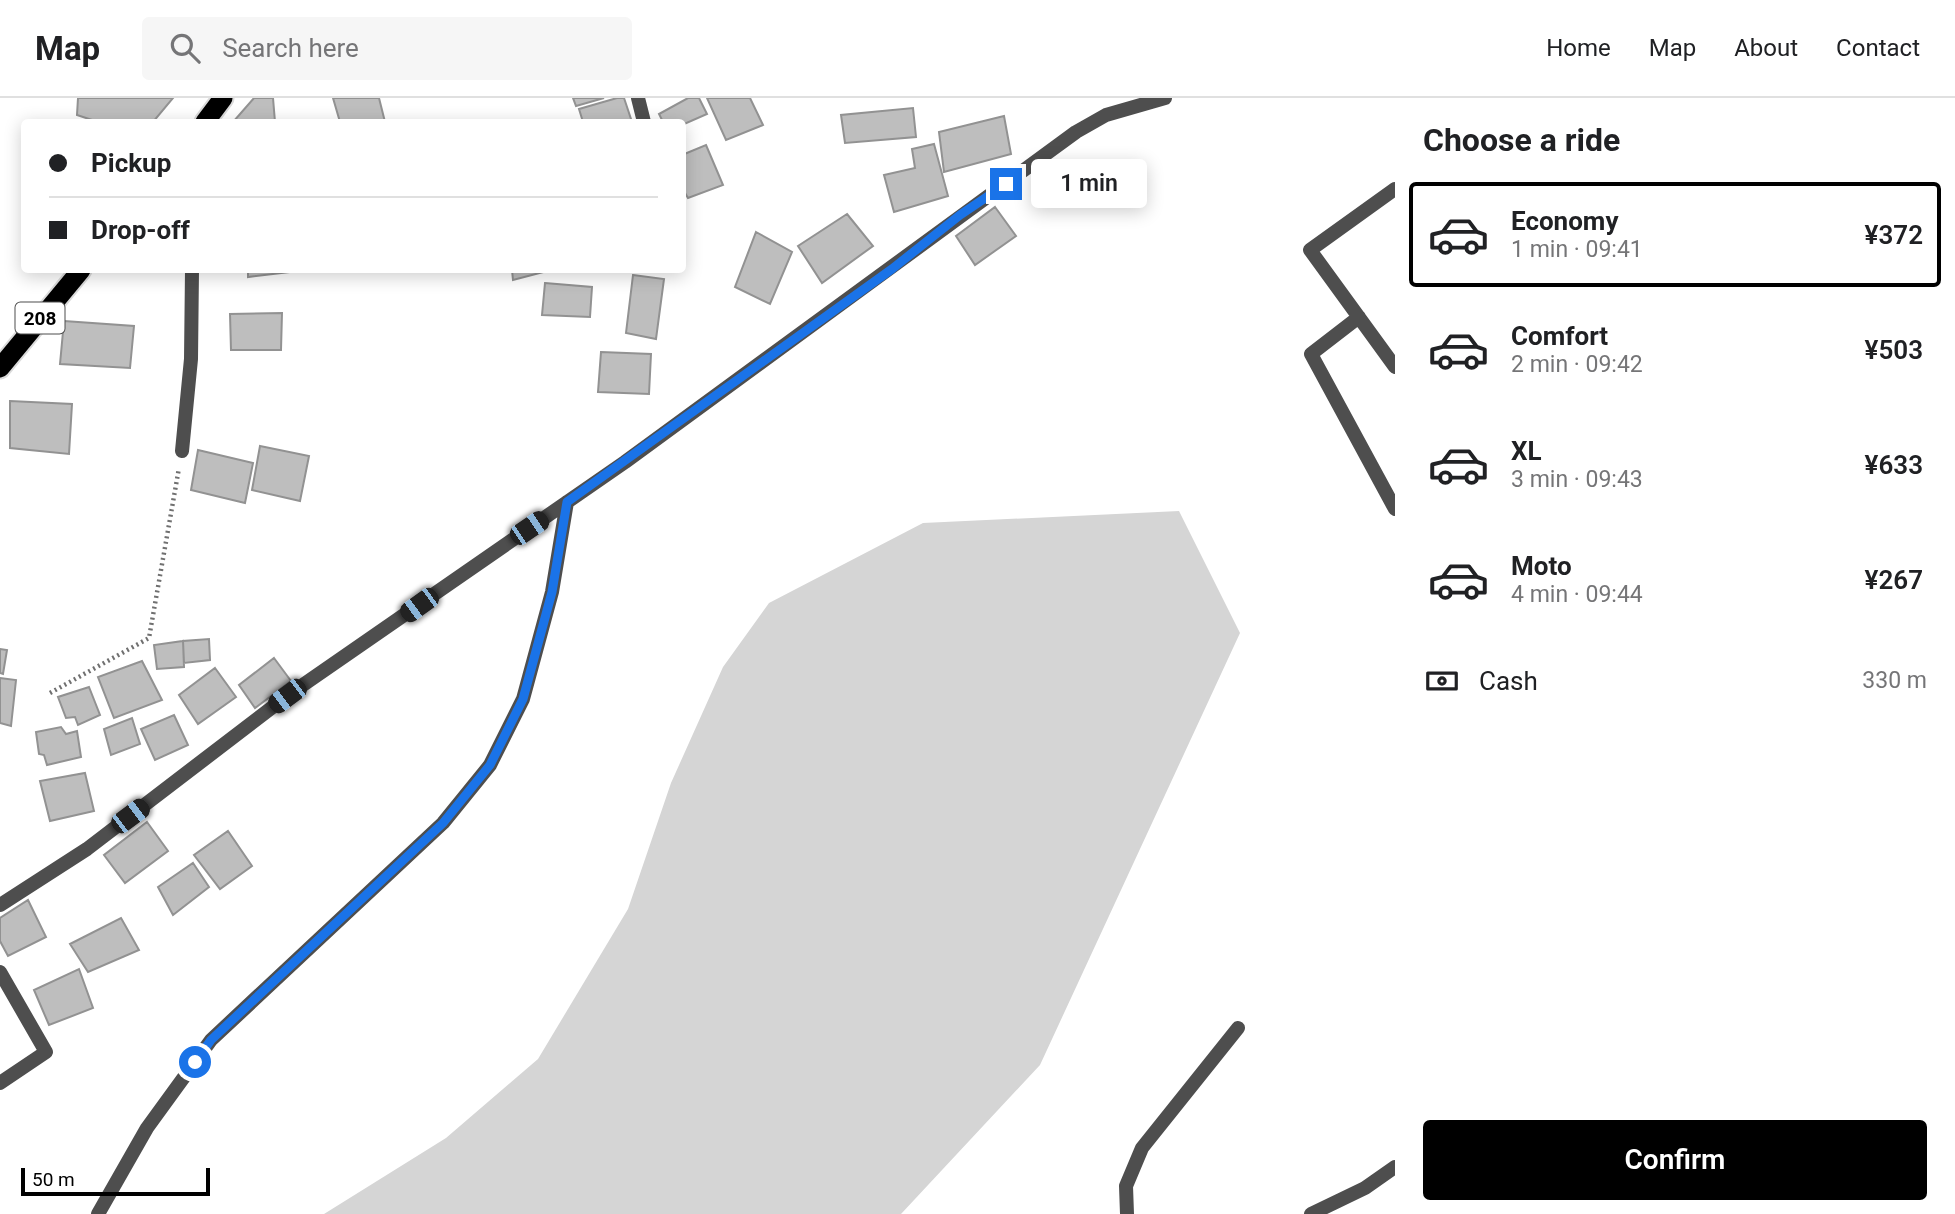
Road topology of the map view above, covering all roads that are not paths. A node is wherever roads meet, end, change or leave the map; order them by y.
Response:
1 (223, 98) edge
2 (638, 98) edge
3 (1118, 98) edge
4 (1165, 98) edge
5 (1106, 115) junction
6 (207, 119) edge
7 (643, 119) edge
8 (1395, 189) edge
9 (79, 273) edge
10 (192, 273) edge
11 (1359, 317) junction
12 (1394, 365) edge
13 (0, 368) edge
14 (183, 451) road end
15 (567, 502) junction
16 (1395, 509) edge
17 (0, 905) edge
18 (0, 972) edge
19 (1238, 1028) dead end
20 (0, 1083) edge
21 (1395, 1167) edge
22 (1319, 1213) edge
23 (98, 1214) edge
24 (1127, 1214) edge

1 - 6 highway
2 - 7 street
3 - 5 street
4 - 5 street
5 - 15 street
8 - 11 street
9 - 13 highway, 208
10 - 14 street
11 - 12 street
11 - 16 street
15 - 17 street
15 - 23 street
18 - 20 street
19 - 24 street
21 - 22 street

